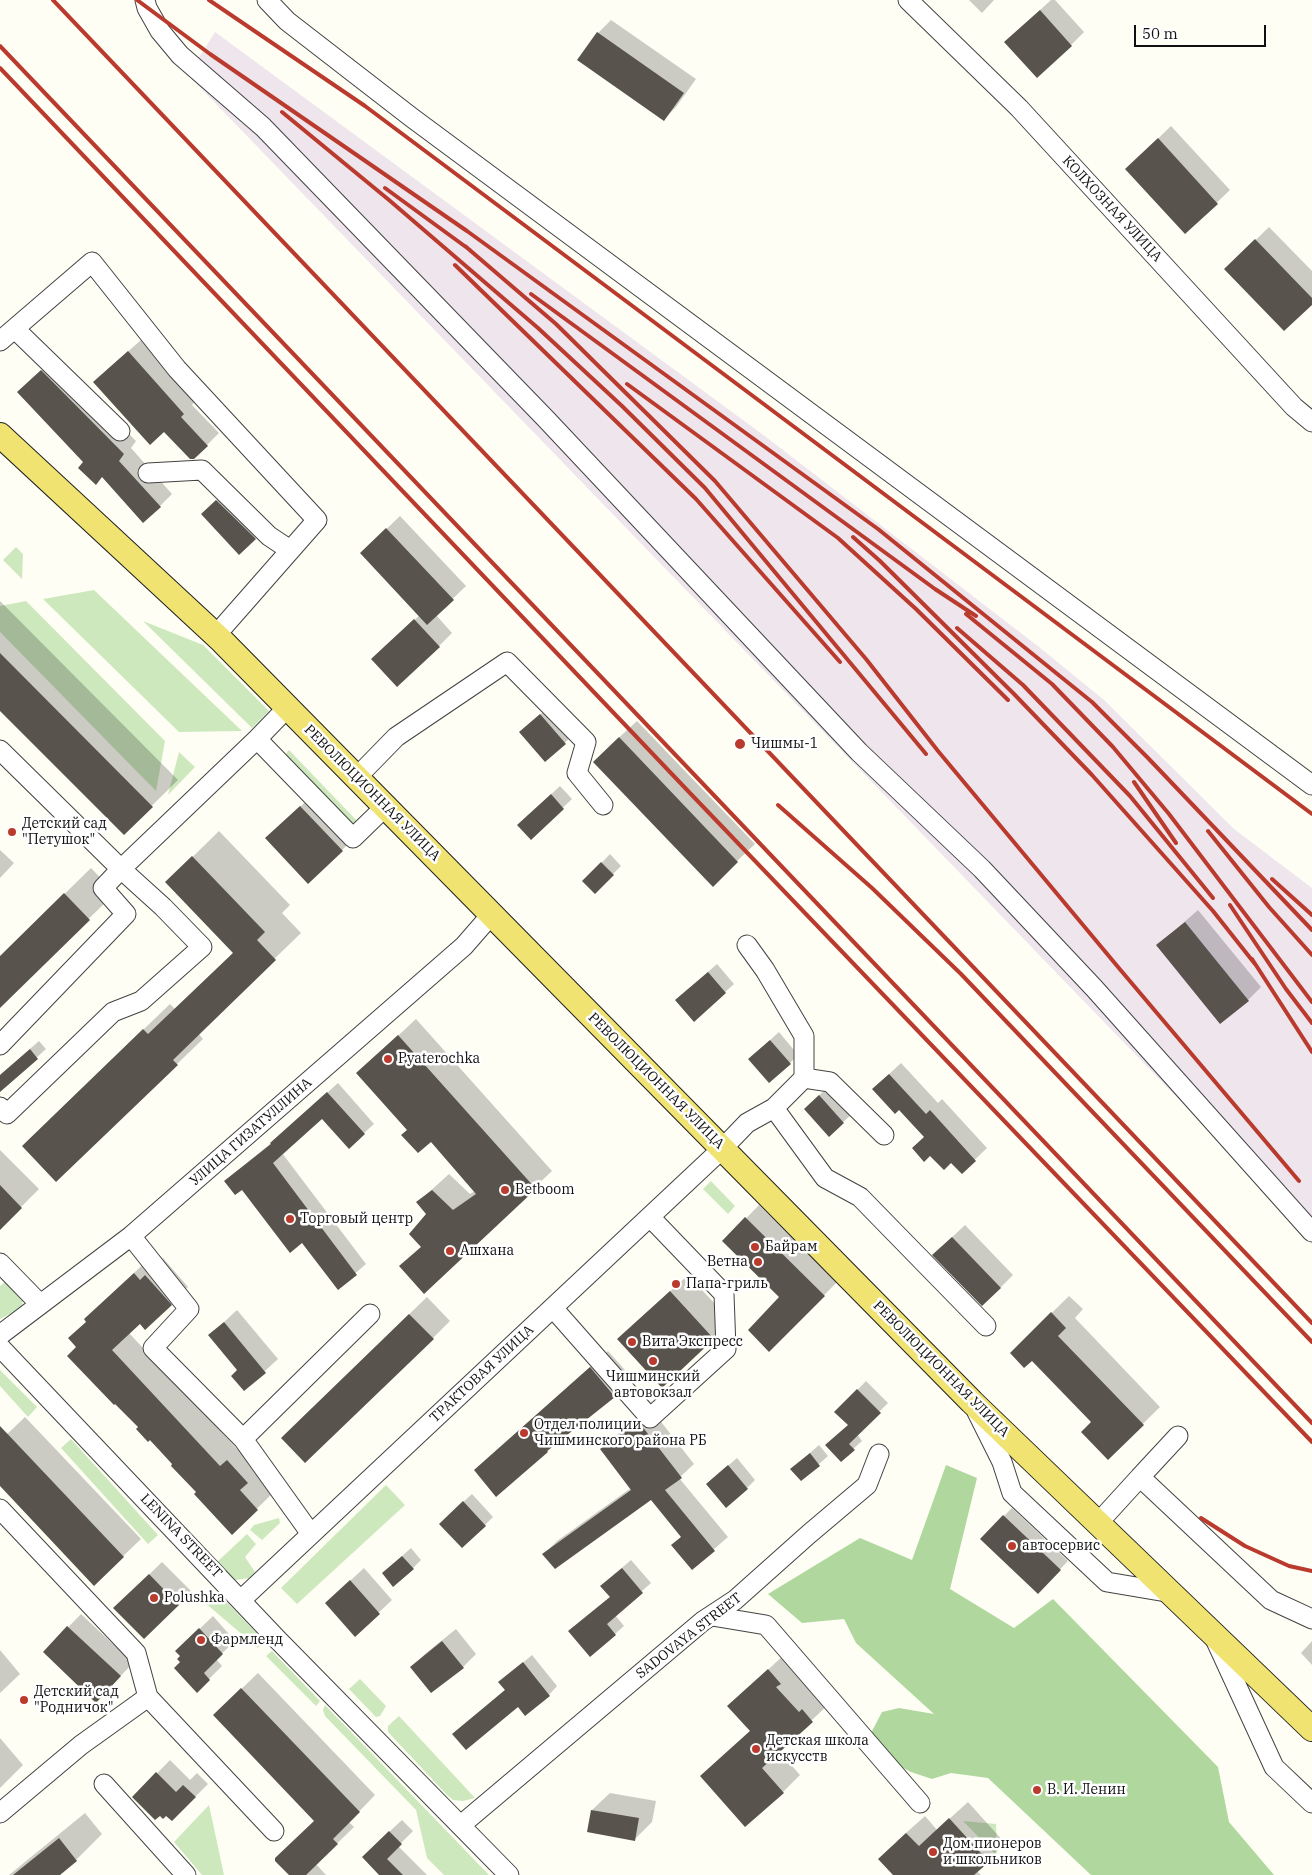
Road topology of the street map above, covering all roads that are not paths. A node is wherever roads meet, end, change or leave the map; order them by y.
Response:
1 (145, 0) edge
2 (267, 0) edge
3 (908, 0) edge
4 (15, 329) junction
5 (0, 341) edge
6 (1312, 422) edge
7 (120, 431) dead end
8 (0, 435) edge
9 (148, 473) dead end
10 (290, 550) junction
11 (216, 635) junction
12 (287, 708) junction
13 (257, 739) junction
14 (0, 750) edge
15 (357, 777) junction
16 (1312, 785) edge
17 (604, 805) dead end
18 (386, 806) junction
19 (121, 869) junction
20 (491, 915) junction
21 (747, 945) dead end
22 (0, 1045) edge
23 (804, 1078) junction
24 (0, 1107) edge
25 (774, 1108) junction
26 (884, 1135) dead end
27 (723, 1148) junction
28 (650, 1217) junction
29 (1312, 1232) edge
30 (131, 1236) junction
31 (0, 1263) edge
32 (40, 1304) junction
33 (553, 1308) junction
34 (370, 1314) dead end
35 (986, 1326) dead end
36 (0, 1335) edge
37 (0, 1347) edge
38 (972, 1402) junction
39 (1178, 1436) dead end
40 (243, 1439) junction
41 (878, 1454) dead end
42 (1140, 1477) junction
43 (0, 1509) edge
44 (1098, 1522) junction
45 (311, 1534) junction
46 (1172, 1593) junction
47 (241, 1600) junction
48 (712, 1616) junction
49 (1312, 1619) edge
50 (1211, 1631) junction
51 (148, 1698) junction
52 (1312, 1729) edge
53 (104, 1784) dead end
54 (920, 1803) dead end
55 (1312, 1803) edge
56 (0, 1813) edge
57 (461, 1824) junction
58 (274, 1831) dead end
59 (186, 1875) edge
60 (509, 1875) edge

1 - 29 street
2 - 16 street
3 - 6 street, КОЛХОЗНАЯ УЛИЦА
4 - 5 street
4 - 7 street
4 - 10 street
8 - 11 main road, РЕВОЛЮЦИОННАЯ УЛИЦА
9 - 10 street
10 - 11 street
11 - 12 main road, РЕВОЛЮЦИОННАЯ УЛИЦА
12 - 13 street
12 - 15 main road, РЕВОЛЮЦИОННАЯ УЛИЦА
13 - 18 street
13 - 19 street
14 - 19 street
15 - 17 street
15 - 18 main road, РЕВОЛЮЦИОННАЯ УЛИЦА
18 - 20 main road, РЕВОЛЮЦИОННАЯ УЛИЦА
19 - 22 street
19 - 24 street
20 - 27 main road, РЕВОЛЮЦИОННАЯ УЛИЦА
20 - 30 street, УЛИЦА ГИЗАТУЛЛИНА
21 - 23 street
23 - 25 street, ТРАКТОВАЯ УЛИЦА
23 - 26 street
25 - 27 street, ТРАКТОВАЯ УЛИЦА
25 - 35 street
27 - 28 street, ТРАКТОВАЯ УЛИЦА
27 - 38 main road, РЕВОЛЮЦИОННАЯ УЛИЦА
28 - 33 street, ТРАКТОВАЯ УЛИЦА
28 - 33 street
30 - 32 street, УЛИЦА ГИЗАТУЛЛИНА
30 - 40 street
31 - 32 street
32 - 36 street, УЛИЦА ГИЗАТУЛЛИНА
33 - 45 street, ТРАКТОВАЯ УЛИЦА
34 - 40 street
37 - 47 street, LENINA STREET
38 - 44 main road, РЕВОЛЮЦИОННАЯ УЛИЦА
38 - 46 street
39 - 42 street
40 - 45 street
41 - 48 street, SADOVAYA STREET
42 - 44 street
42 - 49 street
43 - 51 street
44 - 46 main road, РЕВОЛЮЦИОННАЯ УЛИЦА
45 - 47 street, ТРАКТОВАЯ УЛИЦА
46 - 50 main road, РЕВОЛЮЦИОННАЯ УЛИЦА
47 - 57 street, LENINA STREET
48 - 54 street
48 - 57 street, SADOVAYA STREET
50 - 52 main road, РЕВОЛЮЦИОННАЯ УЛИЦА
50 - 55 street
51 - 56 street
51 - 58 street
53 - 59 street
57 - 60 street, LENINA STREET

